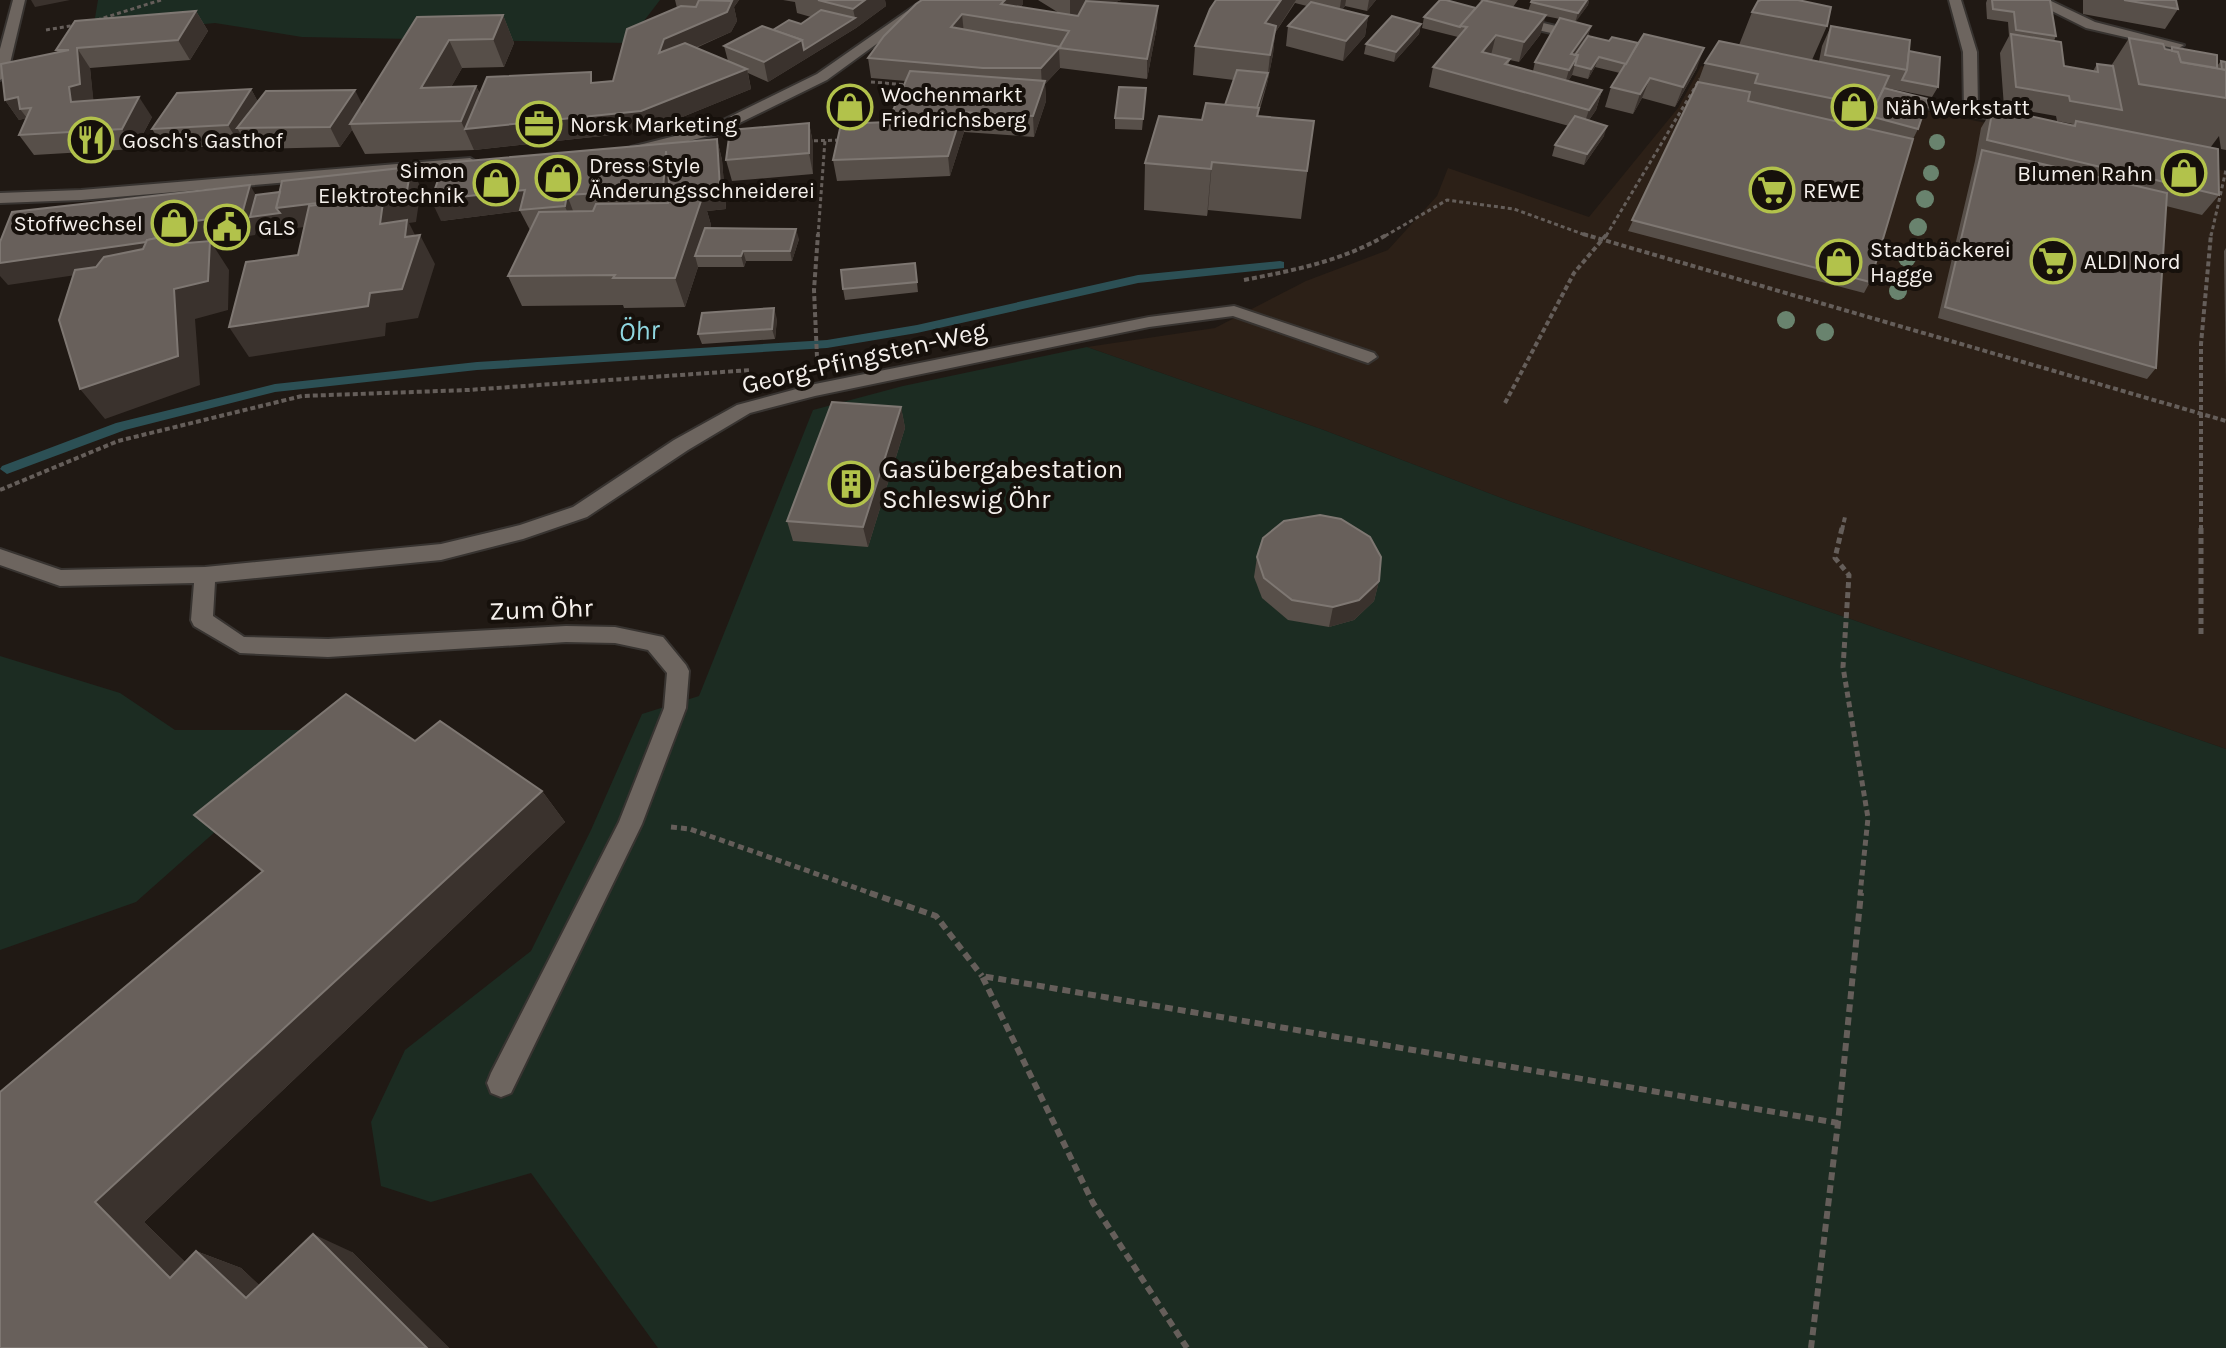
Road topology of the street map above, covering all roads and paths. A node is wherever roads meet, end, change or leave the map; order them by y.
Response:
1 (19, 0) edge
2 (161, 0) edge
3 (931, 0) edge
4 (1955, 0) edge
5 (2036, 0) edge
6 (1503, 18) edge
7 (72, 25) edge
8 (1591, 38) edge
9 (2177, 45) edge
10 (1706, 70) edge
11 (0, 76) edge
12 (822, 77) junction
13 (911, 86) edge
14 (1879, 96) edge
15 (1971, 112) junction
16 (2031, 123) edge
17 (825, 140) junction
18 (856, 140) edge
19 (796, 142) edge
20 (626, 151) edge
21 (486, 162) edge
22 (2226, 170) edge
23 (0, 198) edge
24 (1603, 242) junction
25 (1234, 282) dead end
26 (818, 351) dead end
27 (1368, 357) dead end
28 (831, 358) dead end
29 (817, 360) dead end
30 (758, 369) dead end
31 (1505, 403) dead end
32 (2199, 413) junction
33 (2226, 421) edge
34 (0, 490) edge
35 (1845, 517) dead end
36 (0, 557) edge
37 (205, 575) junction
38 (2201, 636) dead end
39 (663, 826) dead end
40 (982, 976) junction
41 (501, 1083) dead end
42 (1838, 1123) junction
43 (1187, 1348) edge
44 (1811, 1348) edge

1 - 11 street
2 - 7 path
3 - 12 street
4 - 15 street
5 - 9 street
6 - 8 street
10 - 24 path
12 - 13 path
12 - 20 street
14 - 15 street
15 - 16 street
17 - 18 path
17 - 19 path
17 - 26 path, Georg-Pfingsten-Weg
21 - 23 street
22 - 32 path
24 - 25 path
24 - 31 path
24 - 32 path
27 - 37 street, Georg-Pfingsten-Weg
28 - 29 path
30 - 34 path
32 - 33 path
32 - 38 path
35 - 42 path
36 - 37 street
37 - 41 street, Zum Öhr
39 - 40 path
40 - 42 path
40 - 43 path
42 - 44 path

